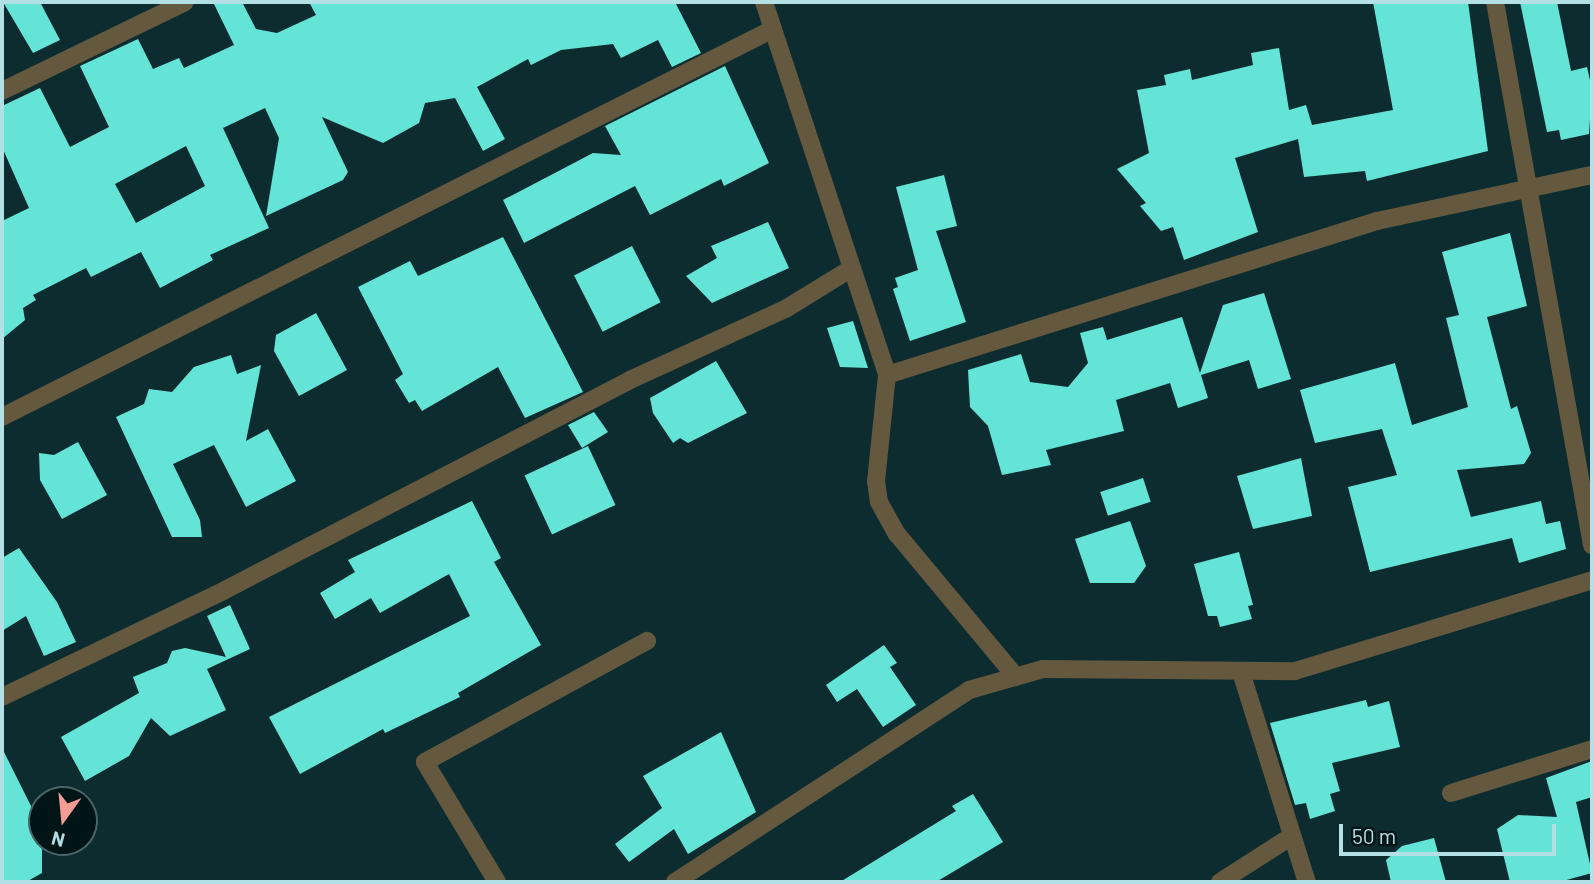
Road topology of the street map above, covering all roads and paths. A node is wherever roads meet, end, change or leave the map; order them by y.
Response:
1 (185, 2) edge
2 (764, 2) edge
3 (1495, 2) edge
4 (773, 29) junction
5 (2, 91) edge
6 (1592, 174) edge
7 (1529, 185) junction
8 (852, 268) junction
9 (887, 375) junction
10 (2, 417) edge
11 (1592, 545) edge
12 (1592, 580) edge
13 (647, 641) dead end
14 (1241, 672) junction
15 (1016, 677) junction
16 (2, 698) edge
17 (1592, 749) edge
18 (1451, 793) dead end
19 (1292, 836) junction
20 (497, 882) edge
21 (675, 882) edge
22 (1220, 882) edge
23 (1307, 882) edge

1 - 5 street
2 - 4 street
3 - 7 street
4 - 8 street
4 - 10 street
6 - 7 street
7 - 9 street
7 - 11 street
8 - 9 street
8 - 16 street
9 - 15 street
12 - 14 street
13 - 20 street
14 - 15 street
14 - 19 street
15 - 21 street
17 - 18 street
19 - 22 street
19 - 23 street

